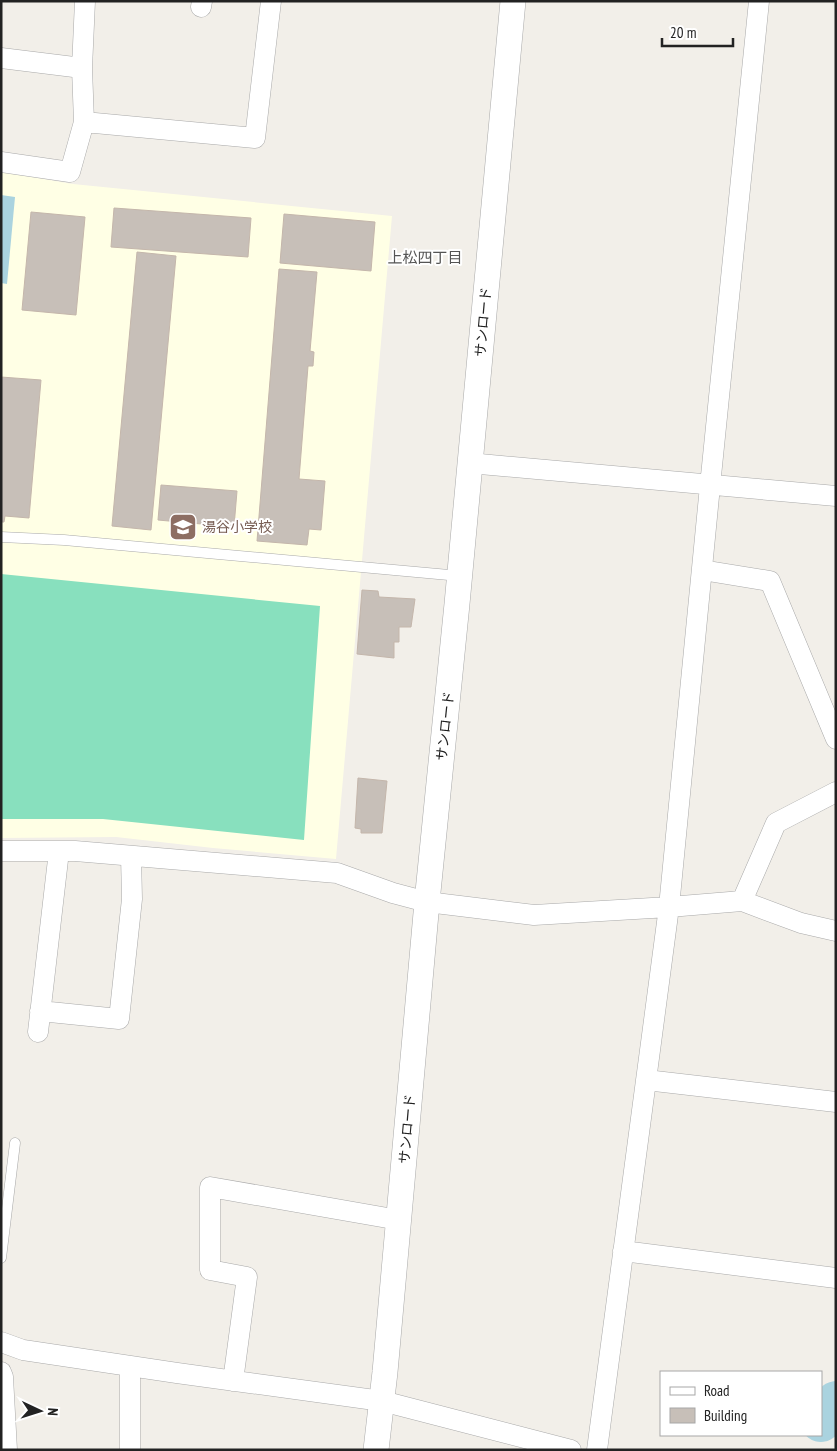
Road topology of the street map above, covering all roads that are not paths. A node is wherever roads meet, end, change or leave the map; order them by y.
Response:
1 (85, 1) edge
2 (271, 1) edge
3 (513, 1) edge
4 (759, 1) edge
5 (1, 58) edge
6 (82, 68) junction
7 (84, 122) junction
8 (1, 162) edge
9 (470, 464) junction
10 (710, 486) junction
11 (836, 496) edge
12 (1, 537) edge
13 (702, 570) junction
14 (460, 576) junction
15 (836, 739) edge
16 (836, 792) edge
17 (1, 851) edge
18 (60, 851) junction
19 (131, 856) junction
20 (742, 900) junction
21 (427, 902) junction
22 (669, 907) junction
23 (836, 931) edge
24 (40, 1011) junction
25 (38, 1032) dead end
26 (646, 1080) junction
27 (836, 1102) edge
28 (15, 1143) dead end
29 (399, 1220) junction
30 (623, 1251) junction
31 (1, 1258) edge
32 (836, 1278) edge
33 (1, 1342) edge
34 (130, 1366) junction
35 (1, 1372) edge
36 (233, 1381) junction
37 (382, 1401) junction
38 (8, 1450) edge
39 (130, 1450) edge
40 (376, 1450) edge
41 (571, 1450) edge
42 (597, 1450) edge

1 - 6 street
2 - 7 street
3 - 9 street, サンロード
4 - 10 street
5 - 6 street
6 - 7 street
7 - 8 street
9 - 10 street
9 - 14 street, サンロード
10 - 11 street
10 - 13 street
12 - 14 lane
13 - 15 street
13 - 22 street
14 - 21 street, サンロード
16 - 20 street
17 - 18 street
18 - 19 street
18 - 24 street
19 - 21 street
19 - 24 street
20 - 22 street
20 - 23 street
21 - 22 street
21 - 29 street, サンロード
22 - 26 street
24 - 25 street
26 - 27 street
26 - 30 street
28 - 31 lane
29 - 36 street
29 - 37 street, サンロード
30 - 32 street
30 - 42 street
33 - 34 street
34 - 36 street
34 - 39 street
35 - 38 street
36 - 37 street
37 - 40 street, サンロード
37 - 41 street

